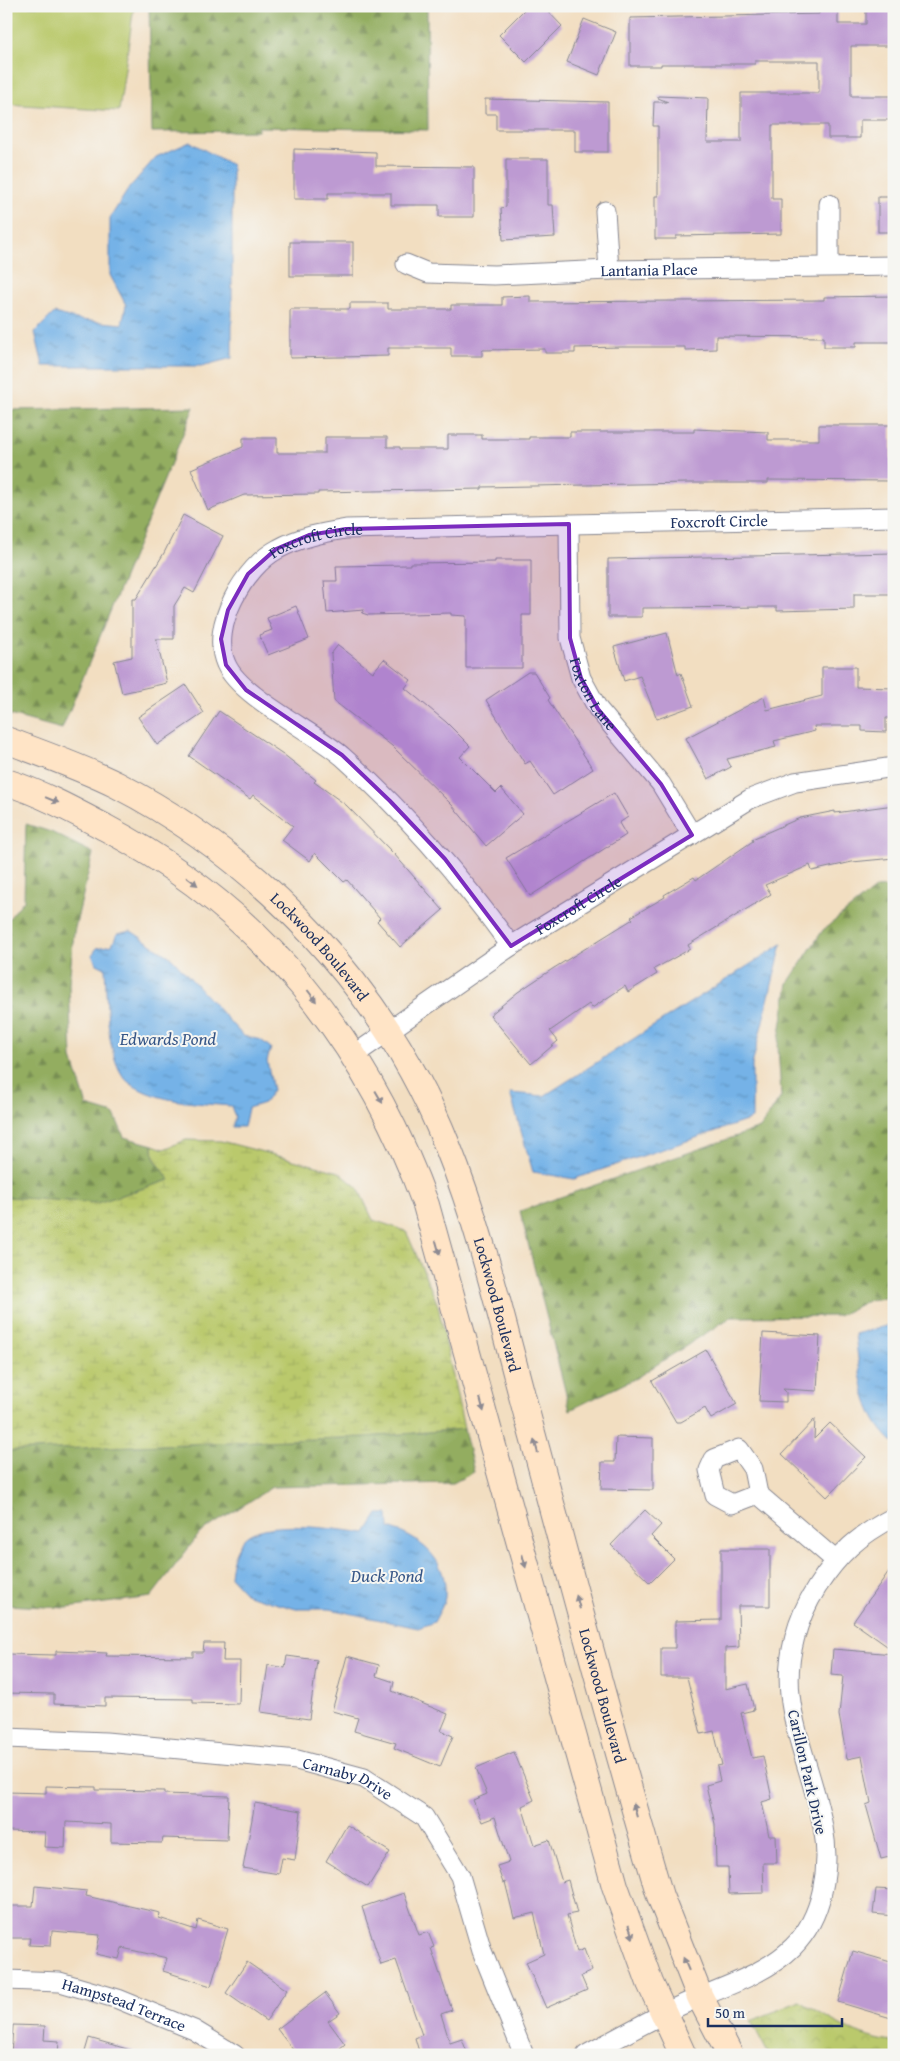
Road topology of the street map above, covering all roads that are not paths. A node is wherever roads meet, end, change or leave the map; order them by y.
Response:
1 (829, 204) dead end
2 (605, 211) dead end
3 (406, 264) dead end
4 (829, 266) junction
5 (894, 266) edge
6 (609, 270) junction
7 (894, 517) edge
8 (569, 524) junction
9 (6, 740) edge
10 (894, 767) edge
11 (6, 782) edge
12 (692, 835) junction
13 (511, 946) junction
14 (387, 1031) junction
15 (354, 1055) junction
16 (758, 1494) dead end
17 (894, 1517) edge
18 (835, 1560) junction
19 (6, 1738) edge
20 (6, 1980) edge
21 (700, 1997) junction
22 (663, 2013) junction
23 (235, 2055) edge
24 (524, 2055) edge
25 (586, 2055) edge
26 (683, 2055) edge
27 (730, 2055) edge

1 - 4 street
2 - 6 street
3 - 6 street, Lantania Place
4 - 5 street, Lantania Place
4 - 6 street, Lantania Place
7 - 8 street, Foxcroft Circle
8 - 12 street, Foxton Lane
8 - 13 street, Foxcroft Circle
9 - 14 main road, Lockwood Boulevard
10 - 12 street, Foxcroft Circle
11 -> 15 main road
12 - 13 street, Foxcroft Circle
13 - 14 street, Foxcroft Circle
14 - 15 street, Foxcroft Circle
21 -> 14 main road, Lockwood Boulevard
15 -> 22 main road
16 - 18 street
17 - 18 street, Carillon Park Drive
18 - 21 street, Carillon Park Drive
19 - 24 street, Carnaby Drive
20 - 23 street, Hampstead Terrace
21 - 22 street, Carillon Park Drive
21 - 27 main road, Lockwood Boulevard
22 - 25 street, Carillon Park Drive
22 - 26 main road

